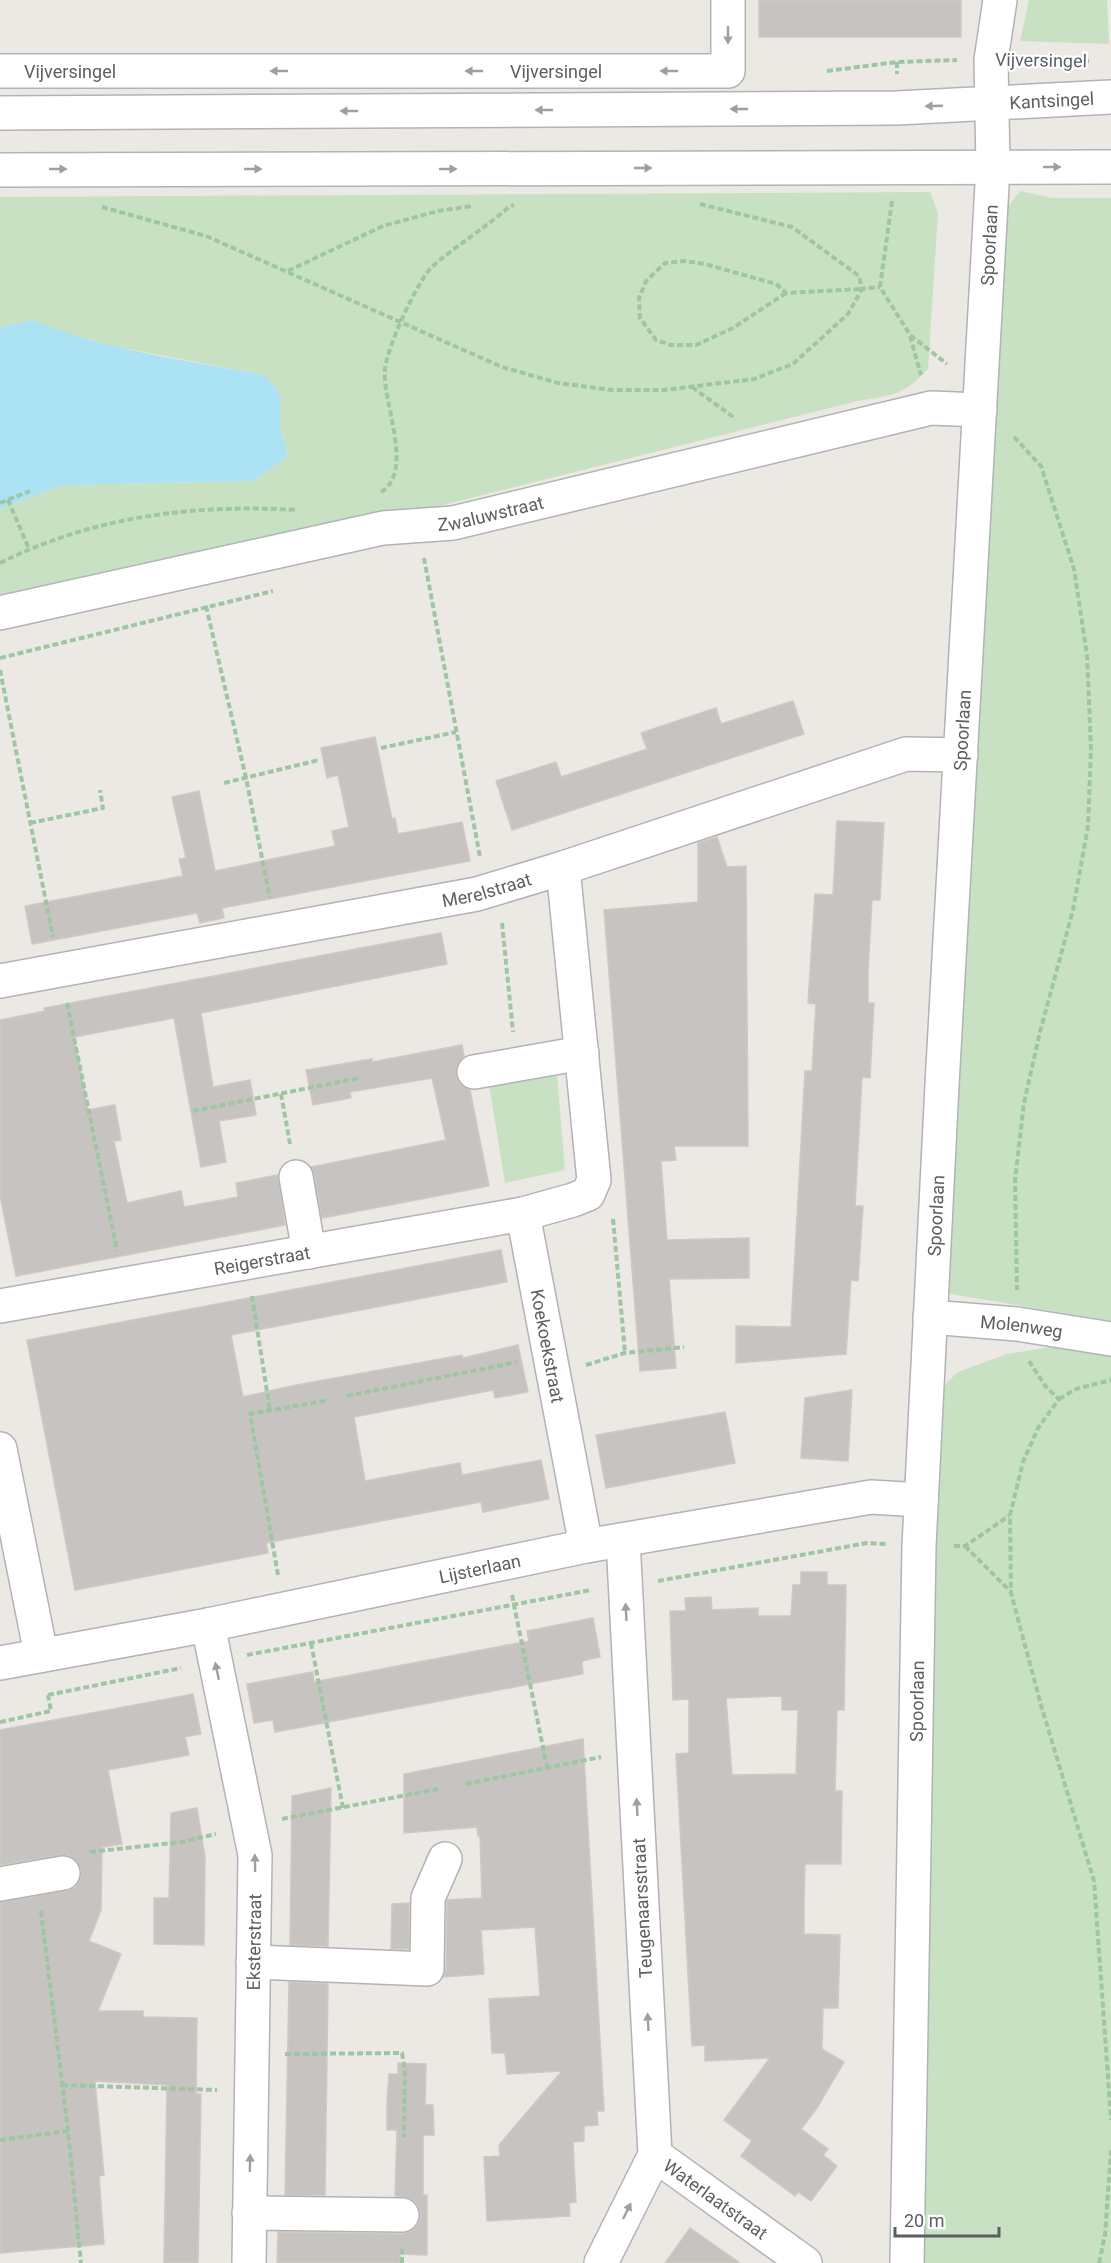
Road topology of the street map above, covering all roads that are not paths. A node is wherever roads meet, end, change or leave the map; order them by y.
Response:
1 (728, 0) edge
2 (1000, 0) edge
3 (0, 71) edge
4 (1111, 97) edge
5 (992, 104) junction
6 (0, 113) edge
7 (993, 167) junction
8 (1111, 167) edge
9 (0, 170) edge
10 (980, 401) junction
11 (0, 614) edge
12 (961, 755) junction
13 (563, 868) junction
14 (0, 981) edge
15 (582, 1053) junction
16 (474, 1072) dead end
17 (296, 1177) road end
18 (523, 1214) junction
19 (309, 1252) junction
20 (0, 1306) edge
21 (930, 1317) junction
22 (1111, 1339) edge
23 (0, 1449) edge
24 (921, 1500) junction
25 (623, 1540) junction
26 (586, 1546) junction
27 (208, 1625) junction
28 (41, 1654) junction
29 (0, 1663) edge
30 (445, 1859) dead end
31 (61, 1868) road end
32 (0, 1884) edge
33 (254, 1962) junction
34 (655, 2156) junction
35 (249, 2213) junction
36 (402, 2215) dead end
37 (249, 2263) edge
38 (601, 2263) edge
39 (805, 2263) edge
40 (907, 2263) edge

1 -> 3 street, Vijversingel
2 - 5 street
4 - 5 street, Kantsingel
5 -> 6 street
5 - 7 street, Spoorlaan
7 -> 8 street
9 -> 7 street
7 - 10 street, Spoorlaan
10 - 11 street, Zwaluwstraat
10 - 12 street, Spoorlaan
12 - 13 street, Merelstraat
12 - 21 street, Spoorlaan
13 - 14 street, Merelstraat
13 - 15 street
15 - 16 street
15 - 18 street
17 - 19 street
18 - 19 street, Reigerstraat
18 - 26 street, Koekoekstraat
19 - 20 street, Reigerstraat
21 - 22 street, Molenweg
21 - 24 street, Spoorlaan
23 - 28 street
24 - 25 street, Lijsterlaan
24 - 40 street, Spoorlaan
25 - 26 street, Lijsterlaan
34 -> 25 street, Teugenaarsstraat
26 - 27 street, Lijsterlaan
27 - 28 street, Lijsterlaan
33 -> 27 street, Eksterstraat
28 - 29 street, Lijsterlaan
30 - 33 street
31 - 32 street
35 -> 33 street, Eksterstraat
38 -> 34 street, Teugenaarsstraat
34 - 39 street, Waterlaatstraat
35 - 36 street
35 - 37 street, Eksterstraat

